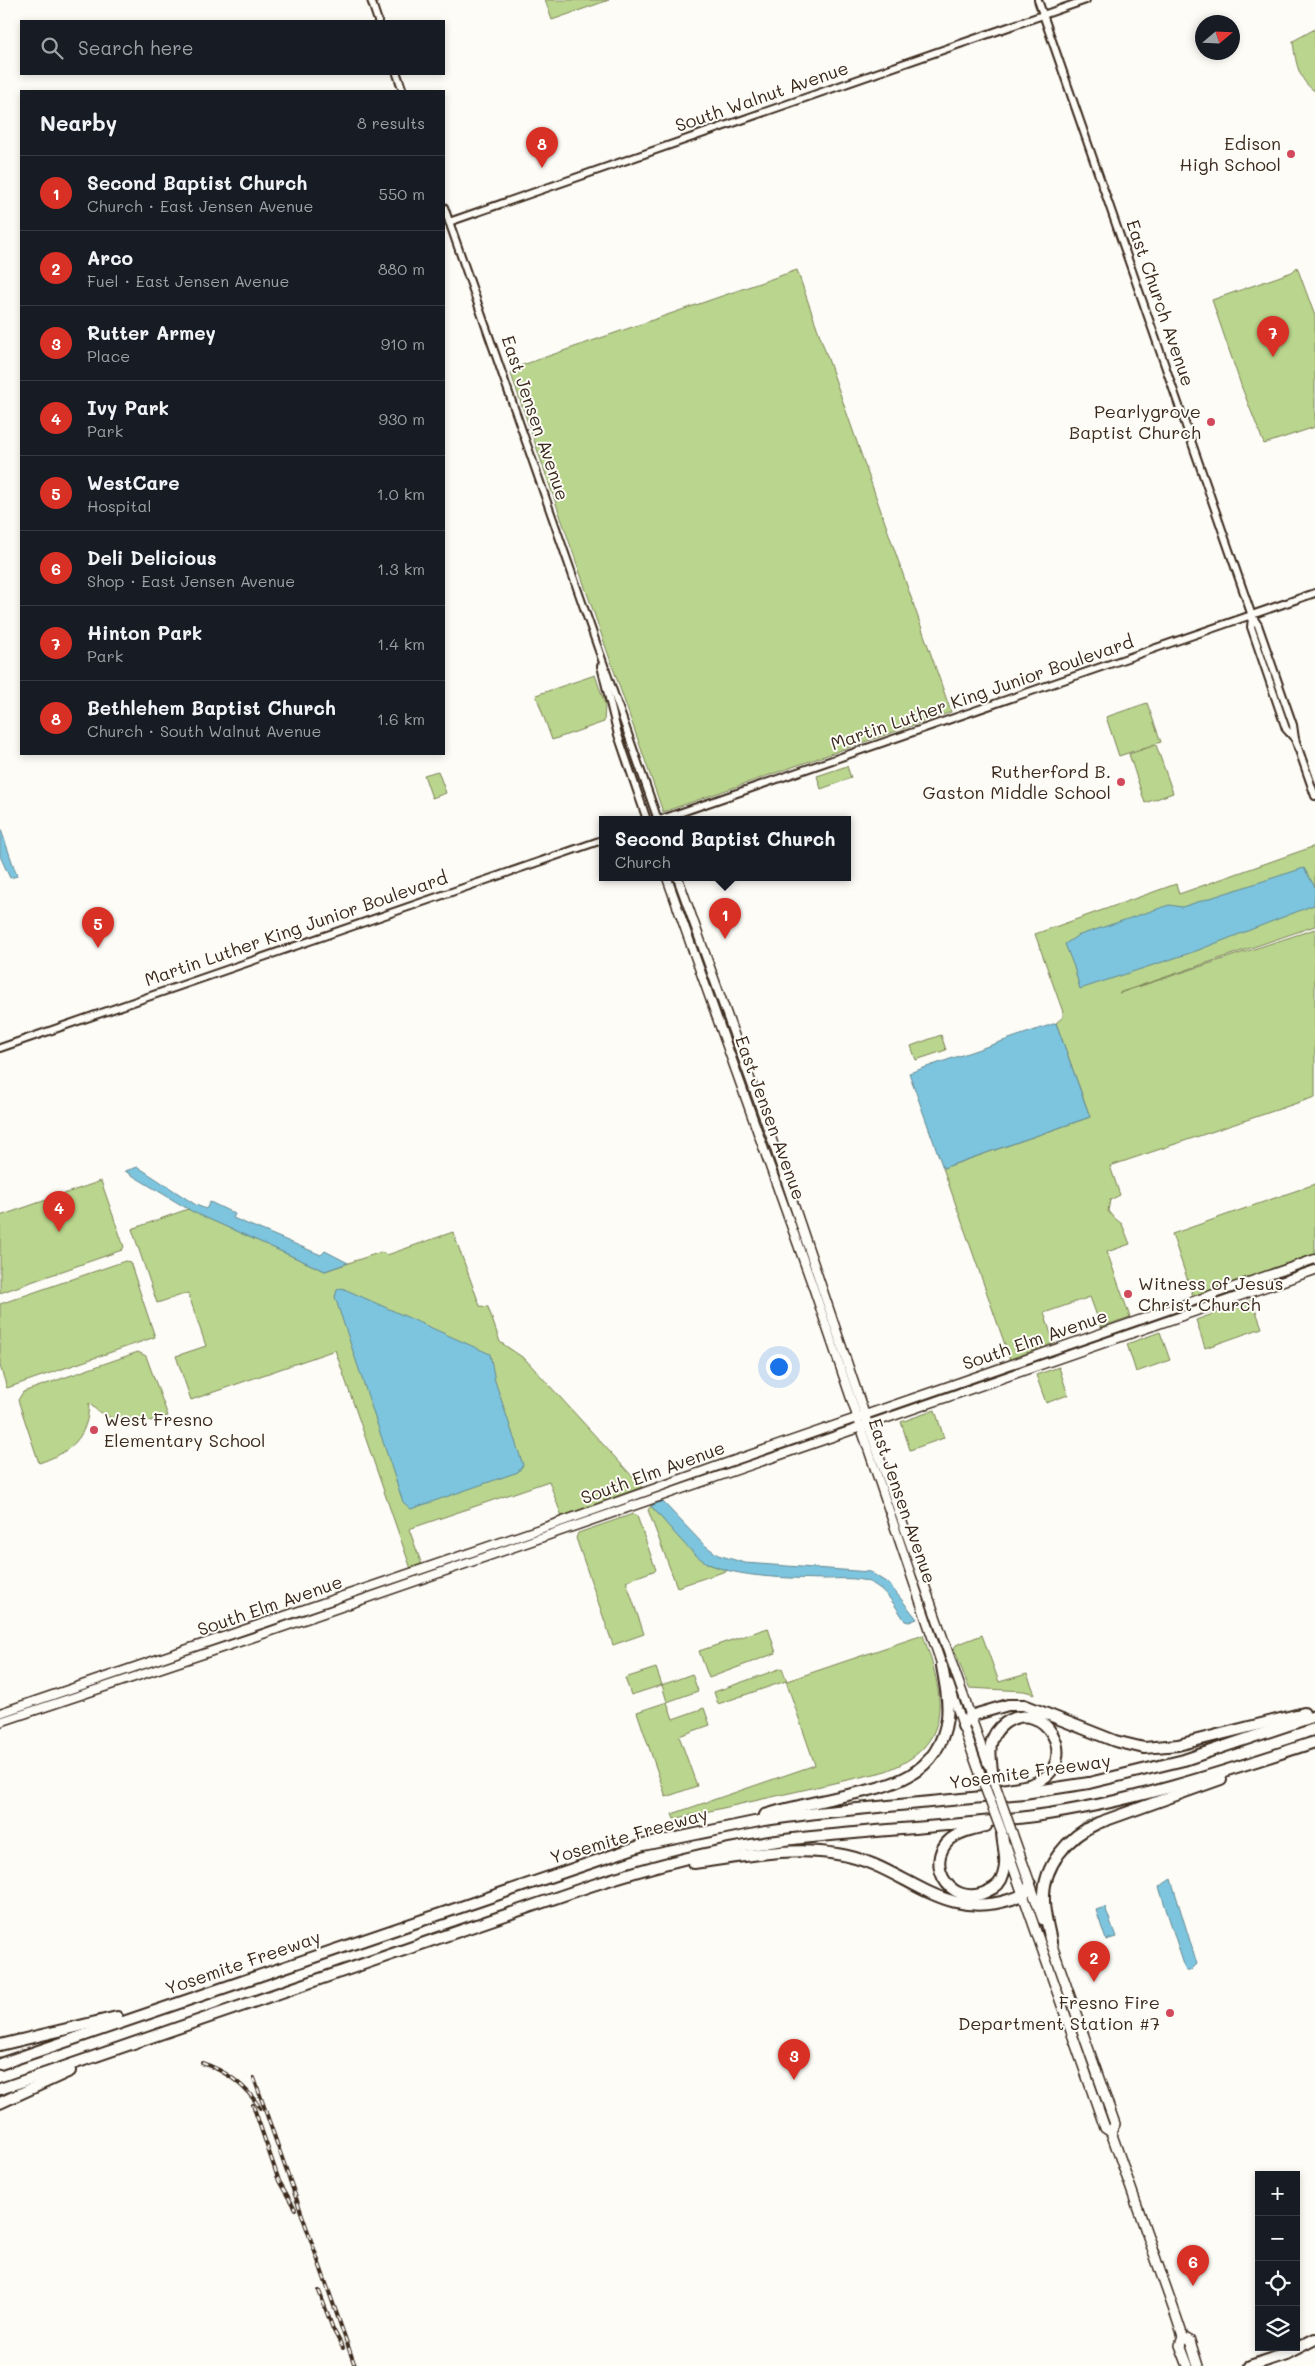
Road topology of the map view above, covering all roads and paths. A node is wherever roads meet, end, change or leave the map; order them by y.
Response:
1 (371, 0) edge
2 (1038, 0) edge
3 (1086, 0) edge
4 (1044, 14) junction
5 (378, 20) edge
6 (397, 75) edge
7 (403, 90) edge
8 (445, 210) edge
9 (449, 222) junction
10 (1315, 594) edge
11 (1252, 616) junction
12 (595, 639) junction
13 (1315, 796) edge
14 (646, 816) edge
15 (657, 816) edge
16 (670, 816) edge
17 (599, 841) edge
18 (668, 881) edge
19 (679, 881) edge
20 (0, 1048) edge
21 (1315, 1259) edge
22 (1315, 1270) edge
23 (865, 1415) junction
24 (856, 1418) junction
25 (869, 1424) junction
26 (860, 1428) junction
27 (897, 1536) junction
28 (919, 1569) junction
29 (922, 1610) junction
30 (946, 1642) junction
31 (942, 1666) junction
32 (1315, 1710) edge
33 (0, 1714) edge
34 (970, 1716) junction
35 (1315, 1716) edge
36 (0, 1722) edge
37 (963, 1726) junction
38 (1315, 1743) edge
39 (993, 1779) junction
40 (950, 1801) junction
41 (1018, 1818) junction
42 (719, 1828) junction
43 (1007, 1833) junction
44 (648, 1868) junction
45 (1030, 1884) junction
46 (1023, 1895) junction
47 (1051, 1942) junction
48 (165, 2007) junction
49 (145, 2040) junction
50 (0, 2046) edge
51 (0, 2064) edge
52 (0, 2088) edge
53 (0, 2103) edge
54 (1111, 2132) junction
55 (1183, 2337) junction
56 (1315, 2340) edge
57 (1188, 2366) edge
58 (1198, 2366) edge
59 (1250, 2366) edge

1 - 5 street
2 - 4 street, East Church Avenue
3 - 4 street, South Walnut Avenue
4 - 9 street, South Walnut Avenue
4 - 11 street, East Church Avenue
6 - 7 street
8 - 9 street, East Jensen Avenue
9 - 12 street, East Jensen Avenue
10 - 11 street, Martin Luther King Junior Boulevard
11 - 13 street, East Church Avenue
11 - 16 street, Martin Luther King Junior Boulevard
12 - 14 street, East Jensen Avenue
12 - 15 street, East Jensen Avenue
17 - 20 street, Martin Luther King Junior Boulevard
18 - 24 main road, East Jensen Avenue
19 - 23 main road, East Jensen Avenue
21 - 23 main road, South Elm Avenue
22 - 25 main road, South Elm Avenue
23 - 24 main road, South Elm Avenue
23 - 25 main road, East Jensen Avenue
24 - 26 main road, East Jensen Avenue
24 - 33 main road, South Elm Avenue
25 - 26 main road, South Elm Avenue
25 - 28 main road, East Jensen Avenue
26 - 27 main road, East Jensen Avenue
26 - 36 main road, South Elm Avenue
27 - 28 main road
27 - 29 main road, East Jensen Avenue
28 - 30 main road, East Jensen Avenue
29 - 30 main road
29 - 31 main road, East Jensen Avenue
30 - 34 main road, East Jensen Avenue
31 - 37 main road, East Jensen Avenue
31 - 42 highway
32 - 34 highway
34 - 37 highway
34 - 39 main road, East Jensen Avenue
35 - 40 highway, Yosemite Freeway
37 - 43 main road, East Jensen Avenue, bridge
38 - 41 highway, Yosemite Freeway
38 - 47 highway
39 - 40 highway
39 - 43 main road, East Jensen Avenue, bridge
40 - 42 highway, Yosemite Freeway
41 - 43 highway
41 - 44 highway, Yosemite Freeway
42 - 48 highway, Yosemite Freeway
43 - 45 main road, East Jensen Avenue
43 - 46 main road, East Jensen Avenue
44 - 46 highway
44 - 49 highway, Yosemite Freeway
45 - 46 highway
45 - 47 main road, East Jensen Avenue
46 - 54 main road, East Jensen Avenue
47 - 54 main road, East Jensen Avenue
48 - 50 highway
48 - 51 highway, Yosemite Freeway
49 - 52 highway, Yosemite Freeway
49 - 53 highway
54 - 55 main road, East Jensen Avenue
55 - 57 main road, East Jensen Avenue
55 - 58 main road, East Jensen Avenue
56 - 59 highway

